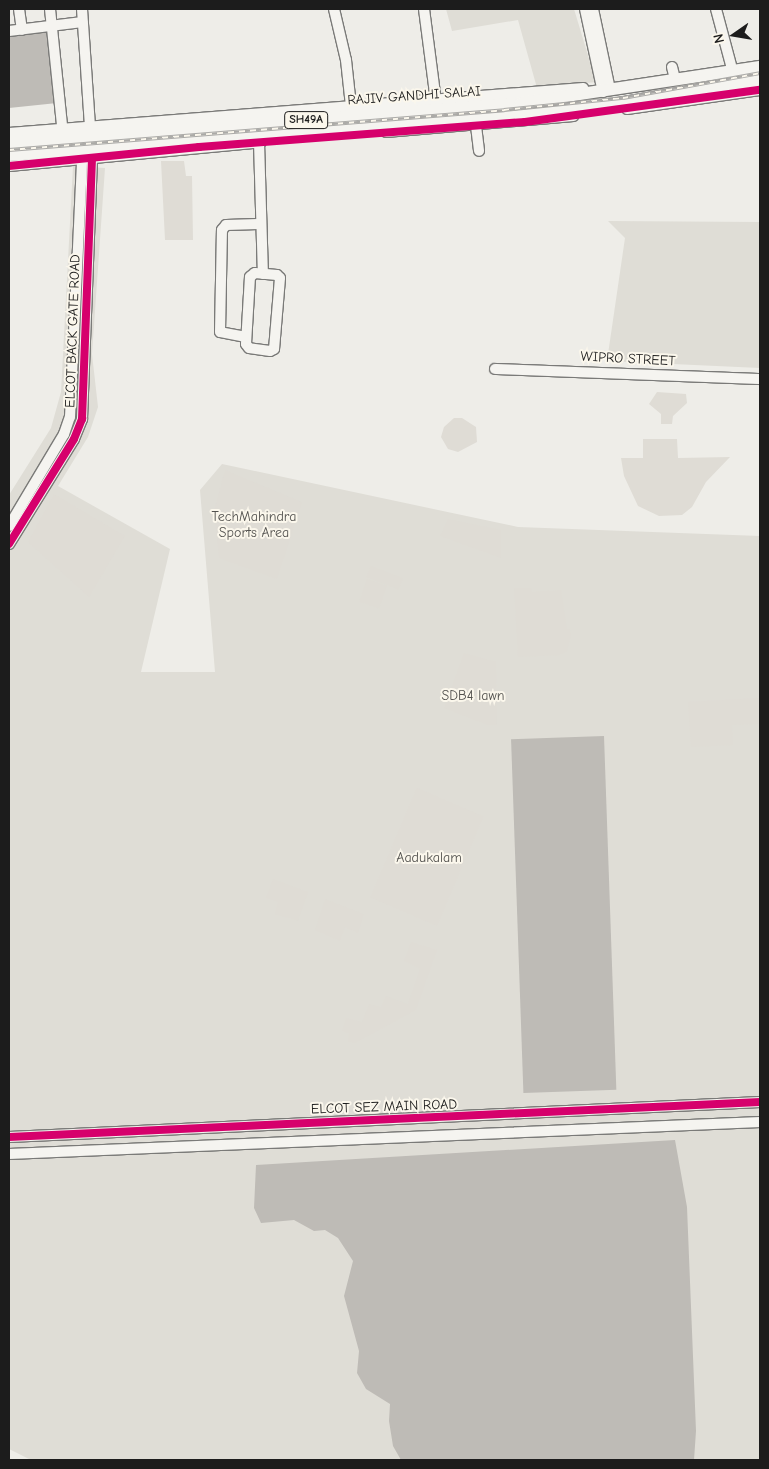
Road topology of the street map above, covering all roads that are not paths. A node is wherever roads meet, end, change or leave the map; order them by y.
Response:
1 (20, 9) edge
2 (50, 9) edge
3 (82, 9) edge
4 (334, 9) edge
5 (424, 9) edge
6 (585, 9) edge
7 (593, 9) edge
8 (716, 9) edge
9 (82, 22) junction
10 (52, 26) junction
11 (22, 30) junction
12 (9, 31) edge
13 (760, 61) edge
14 (760, 67) edge
15 (735, 71) junction
16 (760, 80) edge
17 (704, 83) junction
18 (607, 89) junction
19 (760, 90) edge
20 (436, 101) junction
21 (616, 104) junction
22 (352, 112) junction
23 (476, 117) junction
24 (90, 127) junction
25 (9, 134) edge
26 (63, 134) junction
27 (257, 142) junction
28 (9, 143) edge
29 (479, 151) dead end
30 (9, 155) edge
31 (87, 160) junction
32 (9, 166) edge
33 (258, 224) junction
34 (261, 273) junction
35 (246, 337) junction
36 (495, 369) dead end
37 (760, 379) edge
38 (38, 487) junction
39 (9, 526) edge
40 (9, 544) edge
41 (760, 1102) edge
42 (662, 1107) junction
43 (760, 1122) edge
44 (664, 1125) junction
45 (9, 1137) edge
46 (9, 1154) edge

1 - 11 street
2 - 10 street
3 - 9 street
4 - 22 street
5 - 20 street
6 - 18 street
7 - 18 street
8 - 15 street
9 - 10 street
9 - 24 street
10 - 11 street
10 - 26 street
11 - 12 street
13 - 15 street
14 - 15 main road, RAJIV GANDHI SALAI / SH49A
15 - 16 main road, RAJIV GANDHI SALAI / SH49A
15 - 17 main road, RAJIV GANDHI SALAI / SH49A
15 - 18 street
17 - 18 main road, RAJIV GANDHI SALAI / SH49A
17 - 21 main road, RAJIV GANDHI SALAI / SH49A
18 - 20 street
18 - 21 main road
18 - 23 main road, RAJIV GANDHI SALAI / SH49A
19 - 23 street
20 - 22 street
21 - 23 main road, RAJIV GANDHI SALAI / SH49A
22 - 23 main road, RAJIV GANDHI SALAI / SH49A
22 - 24 street
22 - 26 main road, RAJIV GANDHI SALAI / SH49A
23 - 27 street
23 - 29 street
23 - 30 main road, RAJIV GANDHI SALAI / SH49A
24 - 26 street
25 - 26 street
26 - 28 main road, RAJIV GANDHI SALAI / SH49A
27 - 31 street
27 - 33 street
27 - 34 street
31 - 32 street
31 - 38 street, ELCOT BACK GATE ROAD
33 - 34 street
33 - 35 street
34 - 35 street
34 - 35 street
36 - 37 street, WIPRO STREET
38 - 39 street, ELCOT BACK GATE ROAD
38 - 40 street, ELCOT BACK GATE ROAD
41 - 42 street, ELCOT SEZ MAIN ROAD
42 - 44 street
42 - 45 street, ELCOT SEZ MAIN ROAD
43 - 44 street
44 - 46 street

